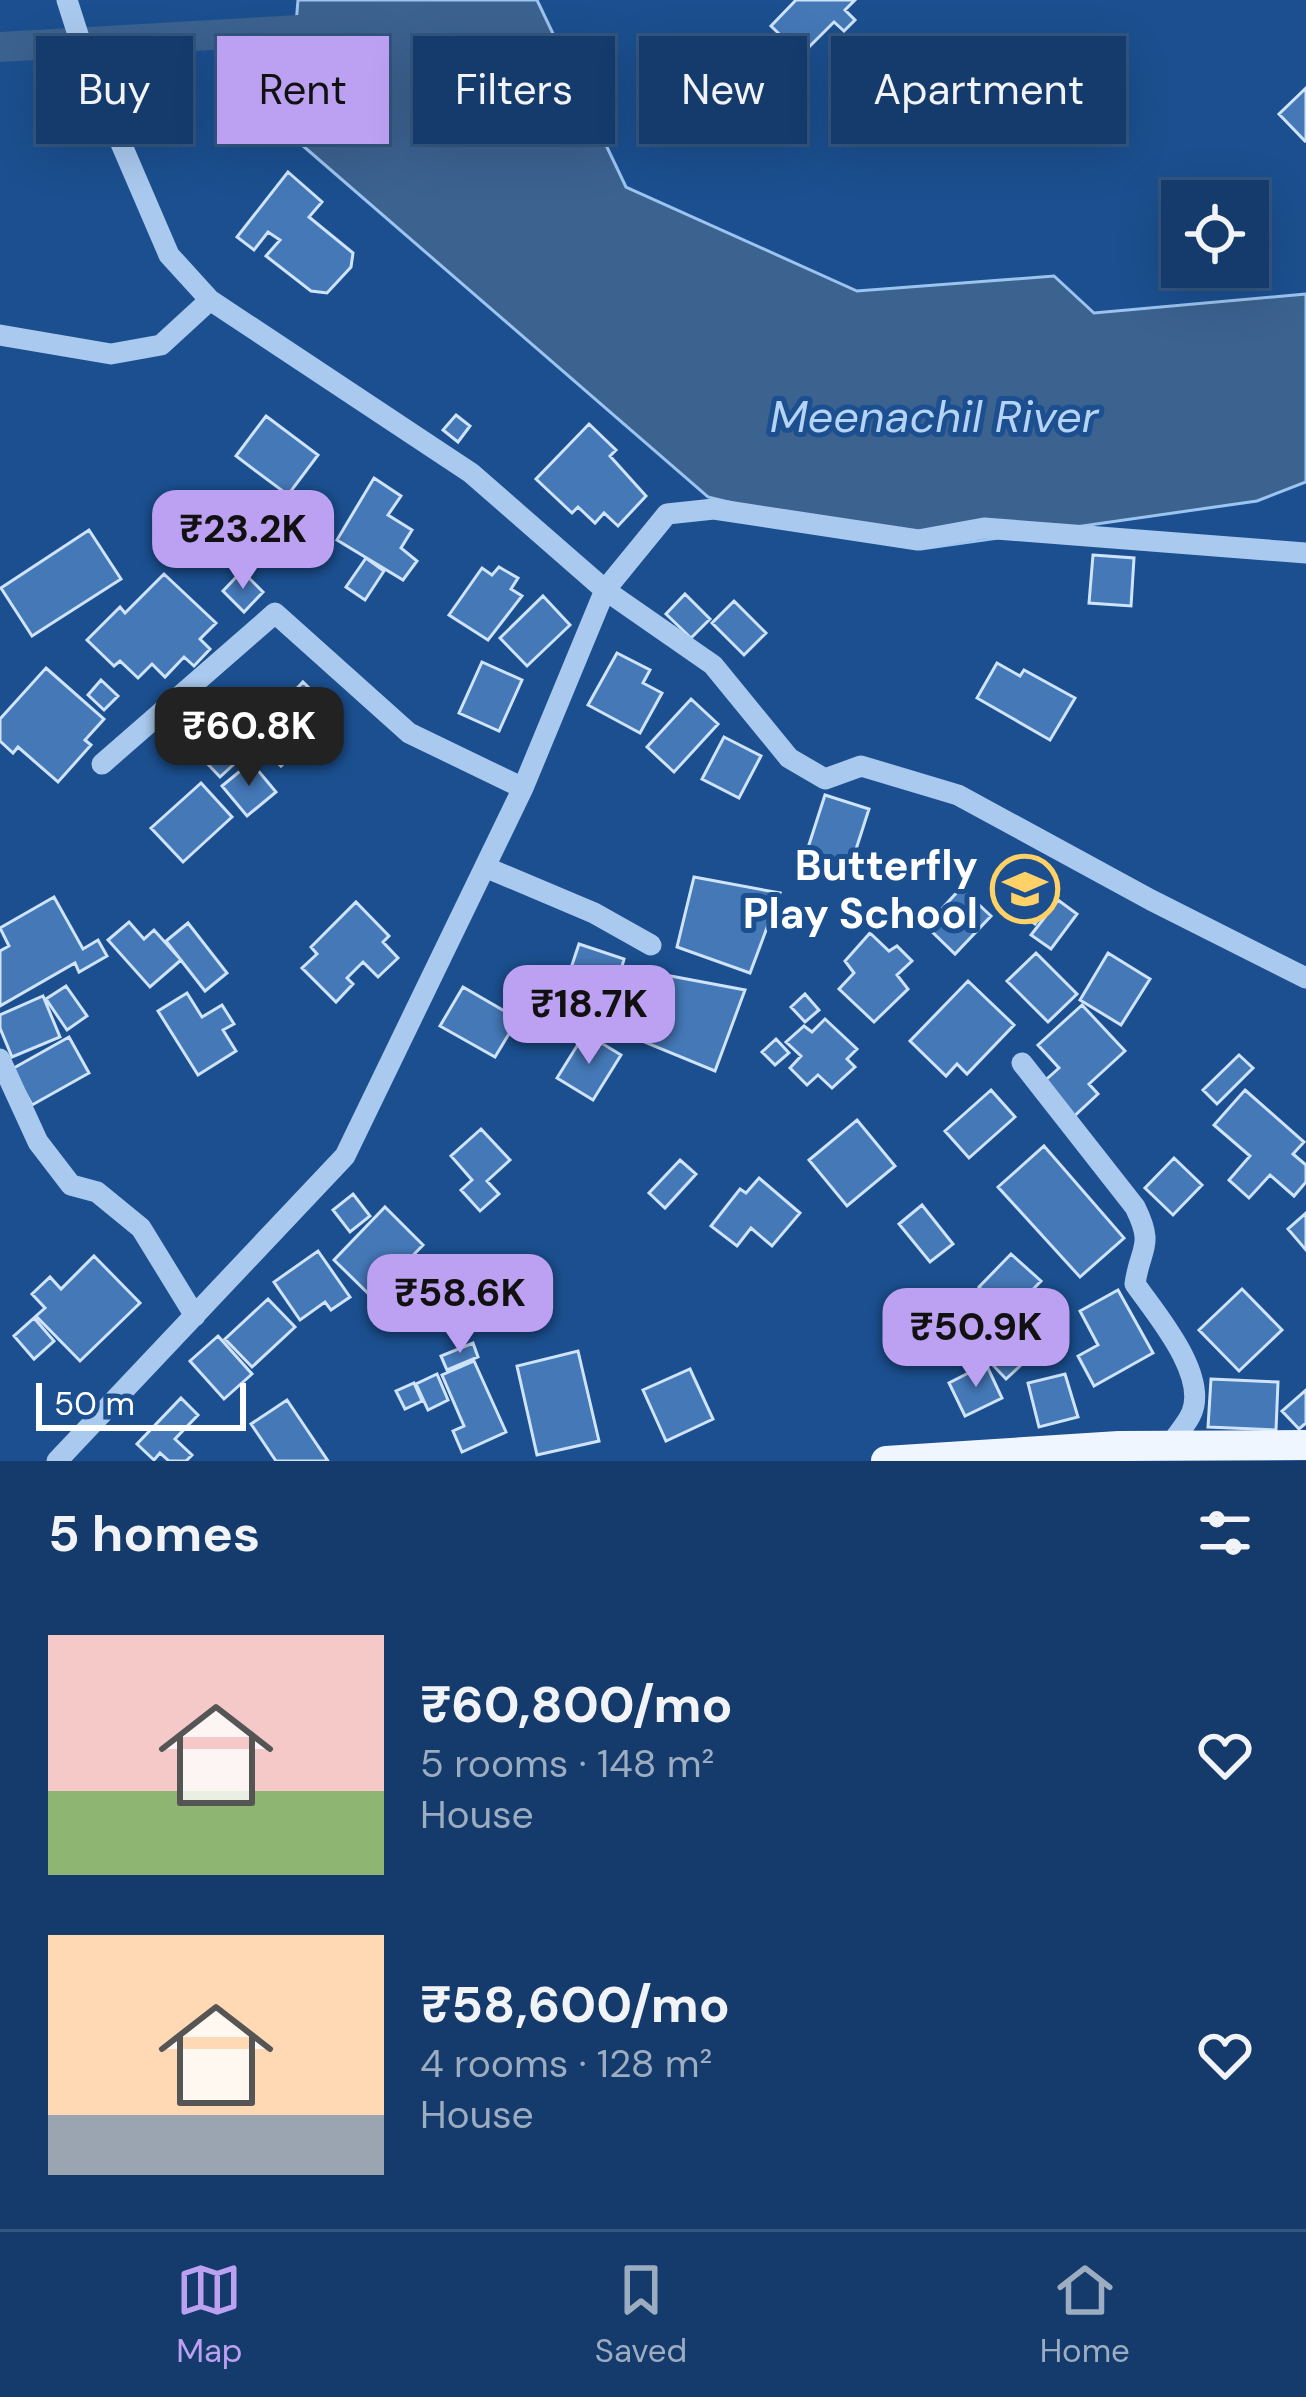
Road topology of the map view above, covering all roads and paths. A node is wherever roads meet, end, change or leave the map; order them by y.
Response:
1 (67, 0) edge
2 (210, 300) junction
3 (0, 335) edge
4 (1306, 553) edge
5 (605, 590) junction
6 (102, 764) dead end
7 (523, 788) junction
8 (485, 867) junction
9 (651, 945) dead end
10 (1306, 978) edge
11 (0, 1059) edge
12 (1022, 1063) dead end
13 (195, 1316) junction
14 (1171, 1444) junction
15 (1306, 1444) edge
16 (1121, 1453) edge
17 (57, 1461) edge
18 (886, 1461) edge

1 - 2 street
2 - 3 street
2 - 5 street
4 - 5 street
5 - 7 street
5 - 10 street
6 - 7 street
7 - 8 street
8 - 9 street
8 - 13 street
11 - 13 street
12 - 14 street
13 - 17 street
14 - 15 main road
14 - 16 main road
16 - 18 main road

